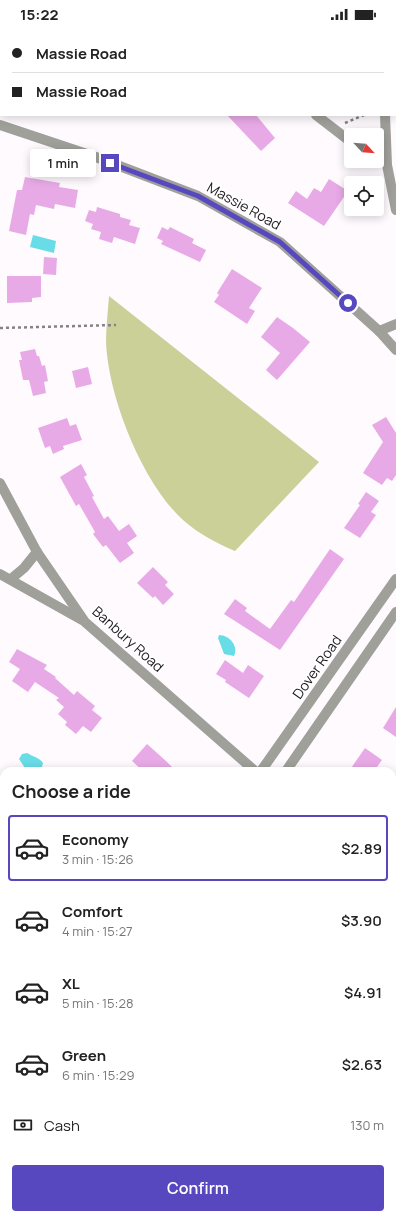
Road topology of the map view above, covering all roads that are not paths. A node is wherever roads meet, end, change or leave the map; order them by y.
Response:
1 (317, 116) edge
2 (385, 116) edge
3 (0, 125) edge
4 (344, 137) edge
5 (384, 163) edge
6 (387, 165) junction
7 (396, 210) edge
8 (396, 324) edge
9 (379, 331) junction
10 (396, 350) edge
11 (0, 483) edge
12 (37, 552) junction
13 (0, 574) edge
14 (11, 579) junction
15 (396, 579) edge
16 (396, 612) edge
17 (86, 622) junction
18 (250, 767) edge
19 (264, 767) edge
20 (289, 767) edge

1 - 4 street
2 - 6 street
3 - 9 street, Massie Road
5 - 6 street
6 - 7 street
8 - 9 street
9 - 10 street, Massie Road
11 - 12 street, Banbury Road
12 - 14 street
12 - 17 street, Banbury Road
13 - 14 street
14 - 17 street
15 - 19 street, Dover Road
16 - 20 street
17 - 18 street, Banbury Road

